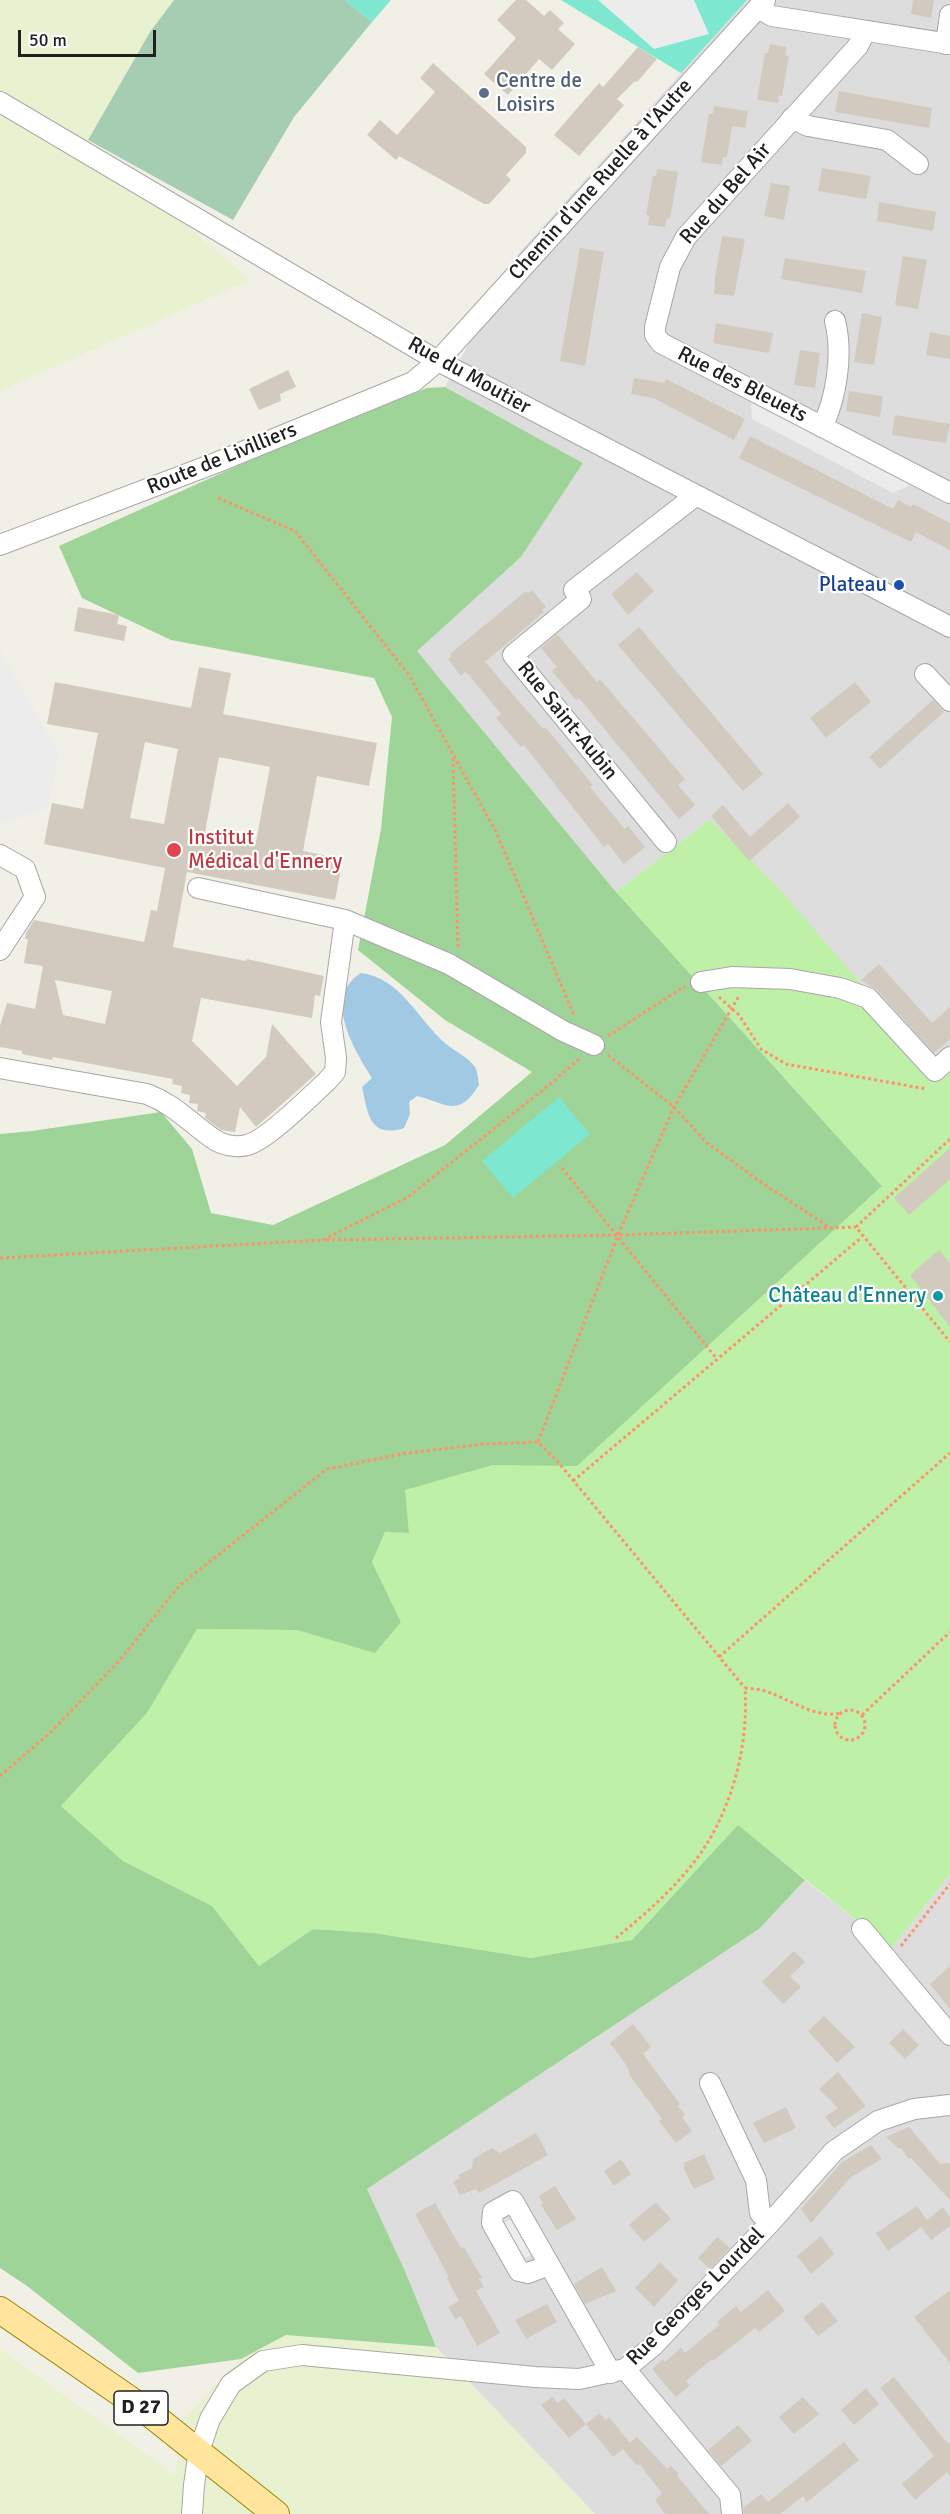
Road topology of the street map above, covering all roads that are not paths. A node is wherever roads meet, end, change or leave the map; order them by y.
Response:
1 (762, 4) edge
2 (950, 15) edge
3 (865, 32) junction
4 (948, 44) edge
5 (0, 102) edge
6 (792, 118) junction
7 (918, 164) dead end
8 (835, 321) dead end
9 (661, 343) joint
10 (438, 361) junction
11 (822, 427) junction
12 (950, 493) edge
13 (695, 496) junction
14 (0, 545) edge
15 (950, 627) edge
16 (925, 674) dead end
17 (950, 701) edge
18 (666, 842) dead end
19 (0, 855) edge
20 (198, 888) dead end
21 (345, 920) junction
22 (0, 950) edge
23 (701, 982) road end
24 (590, 1043) road end
25 (950, 1057) edge
26 (0, 1068) edge
27 (862, 1929) dead end
28 (950, 2035) edge
29 (710, 2083) dead end
30 (950, 2105) edge
31 (770, 2223) junction
32 (549, 2265) dead end
33 (0, 2310) edge
34 (618, 2371) junction
35 (199, 2451) junction
36 (192, 2514) edge
37 (276, 2514) edge
38 (732, 2514) edge

1 - 3 street
1 - 10 street, Chemin d'une Ruelle à l'Autre
2 - 4 street
3 - 4 street
3 - 6 street, Rue du Bel Air
5 - 10 street, Rue du Moutier
6 - 7 street
6 - 9 street, Rue du Bel Air
8 - 11 street, Rue des Bleuets
9 - 11 street, Rue des Bleuets
10 - 13 street, Rue du Moutier
10 - 14 street, Route de Livilliers
11 - 12 street, Rue des Bleuets
13 - 15 street, Rue du Moutier
13 - 18 street, Rue Saint-Aubin
16 - 17 street
19 - 22 street
20 - 21 street
21 - 24 street
21 - 26 street
23 - 25 street
27 - 28 street
29 - 31 street
30 - 31 street, Rue Georges Lourdel
31 - 34 street, Rue Georges Lourdel
32 - 34 street
33 - 35 main road, D 27
34 - 35 street, Rue Georges Lourdel
34 - 38 street
35 - 36 street, Rue Georges Lourdel
35 - 37 main road, D 27

